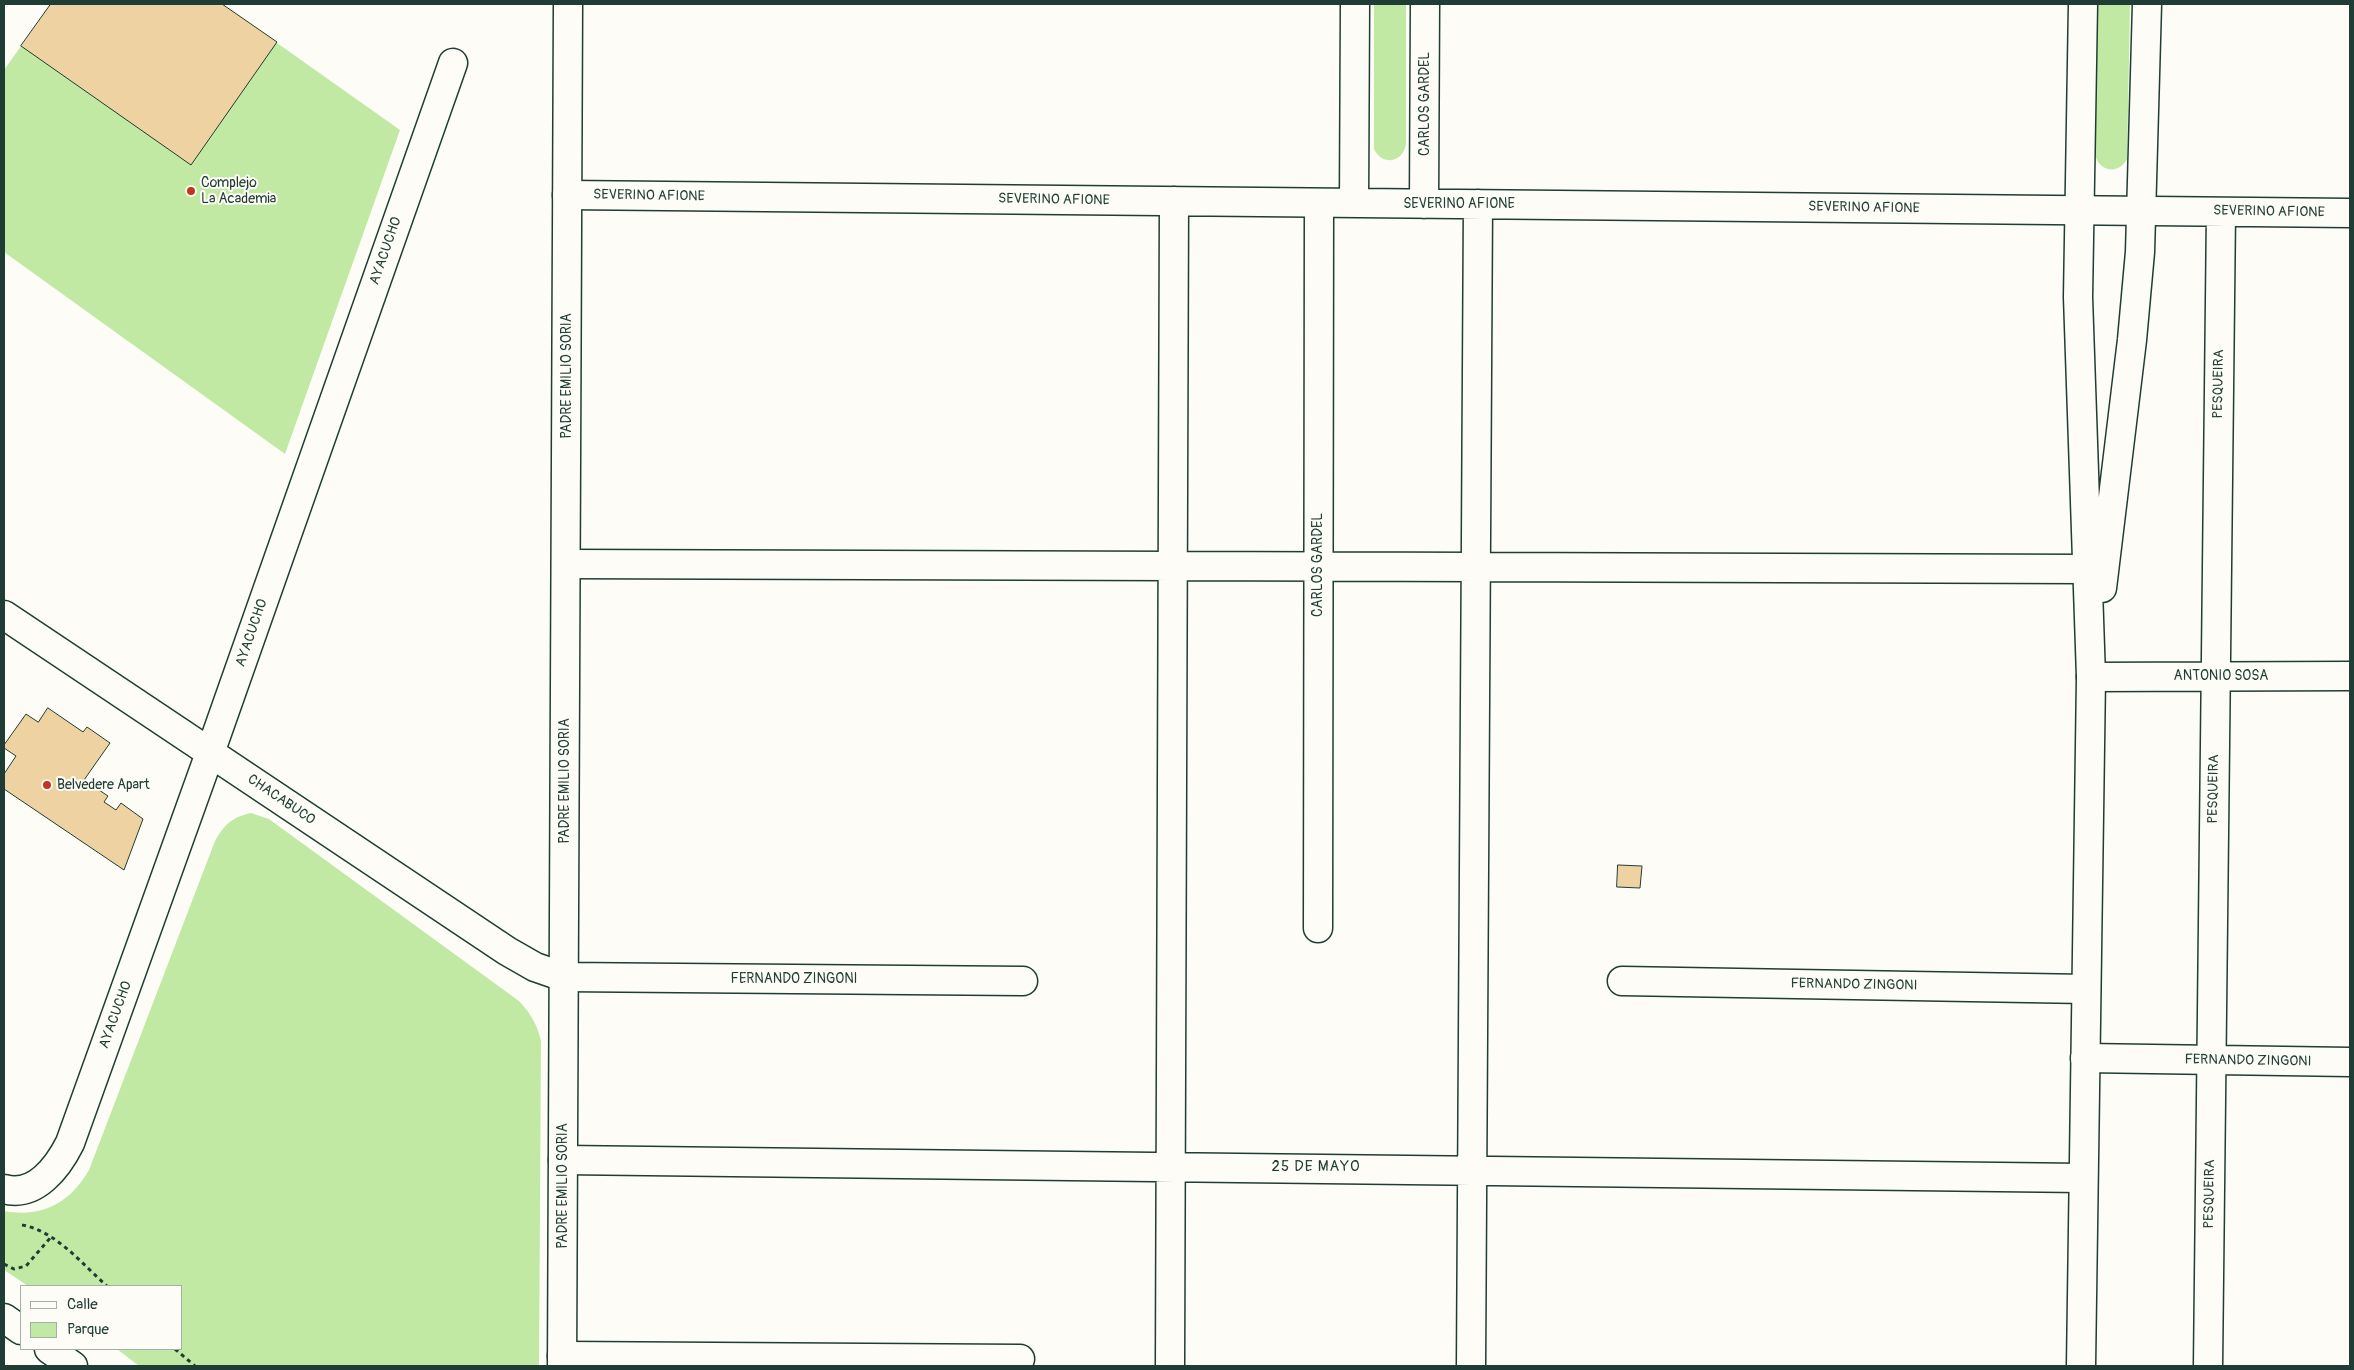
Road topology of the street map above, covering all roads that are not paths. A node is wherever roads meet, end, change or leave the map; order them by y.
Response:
1 (568, 4) edge
2 (1355, 4) edge
3 (1425, 4) edge
4 (2083, 4) edge
5 (2146, 4) edge
6 (452, 63) dead end
7 (568, 195) junction
8 (1174, 202) junction
9 (1319, 202) junction
10 (1354, 203) junction
11 (1424, 204) junction
12 (1478, 204) junction
13 (2079, 210) junction
14 (2142, 211) junction
15 (2221, 212) junction
16 (2350, 213) edge
17 (566, 564) junction
18 (1173, 566) junction
19 (1318, 566) junction
20 (1476, 567) junction
21 (2087, 569) junction
22 (4, 615) edge
23 (2216, 676) junction
24 (2350, 676) edge
25 (2091, 677) junction
26 (210, 753) junction
27 (1318, 928) dead end
28 (564, 977) junction
29 (1023, 980) dead end
30 (1622, 981) dead end
31 (2086, 989) junction
32 (2085, 1058) junction
33 (2211, 1060) junction
34 (2350, 1062) edge
35 (563, 1160) junction
36 (1171, 1167) junction
37 (1472, 1171) junction
38 (2084, 1178) junction
39 (16, 1188) edge
40 (4, 1318) edge
41 (20, 1329) edge
42 (50, 1350) edge
43 (1020, 1359) dead end
44 (562, 1361) edge
45 (73, 1366) edge
46 (1170, 1366) edge
47 (1471, 1366) edge
48 (2081, 1366) edge
49 (2208, 1366) edge

1 - 7 street
2 - 10 street
3 - 11 street, CARLOS GARDEL
4 - 13 street
5 - 14 street
6 - 26 street, AYACUCHO
7 - 8 street, SEVERINO AFIONE
7 - 17 street, PADRE EMILIO SORIA
8 - 9 street, SEVERINO AFIONE
8 - 18 street
9 - 10 street, SEVERINO AFIONE
9 - 19 street, CARLOS GARDEL
10 - 11 street, SEVERINO AFIONE
11 - 12 street, SEVERINO AFIONE
12 - 13 street, SEVERINO AFIONE
12 - 20 street
13 - 14 street, SEVERINO AFIONE
13 - 21 street
14 - 15 street, SEVERINO AFIONE
14 - 25 street
15 - 16 street, SEVERINO AFIONE
15 - 23 street, PESQUEIRA
17 - 18 street
17 - 28 street, PADRE EMILIO SORIA
18 - 19 street
18 - 36 street
19 - 20 street
19 - 27 street, CARLOS GARDEL
20 - 21 street
20 - 37 street
21 - 25 street
22 - 26 street, CHACABUCO
23 - 24 street, ANTONIO SOSA
23 - 25 street, ANTONIO SOSA
23 - 33 street, PESQUEIRA
25 - 31 street
26 - 28 street, CHACABUCO
26 - 39 street, AYACUCHO
28 - 29 street, FERNANDO ZINGONI
28 - 35 street, PADRE EMILIO SORIA
30 - 31 street, FERNANDO ZINGONI
31 - 32 street
32 - 33 street, FERNANDO ZINGONI
32 - 38 street
33 - 34 street, FERNANDO ZINGONI
33 - 49 street, PESQUEIRA
35 - 36 street
35 - 44 street, PADRE EMILIO SORIA
36 - 37 street
36 - 46 street
37 - 38 street
37 - 47 street
38 - 48 street
40 - 41 street
42 - 45 street
43 - 44 street

